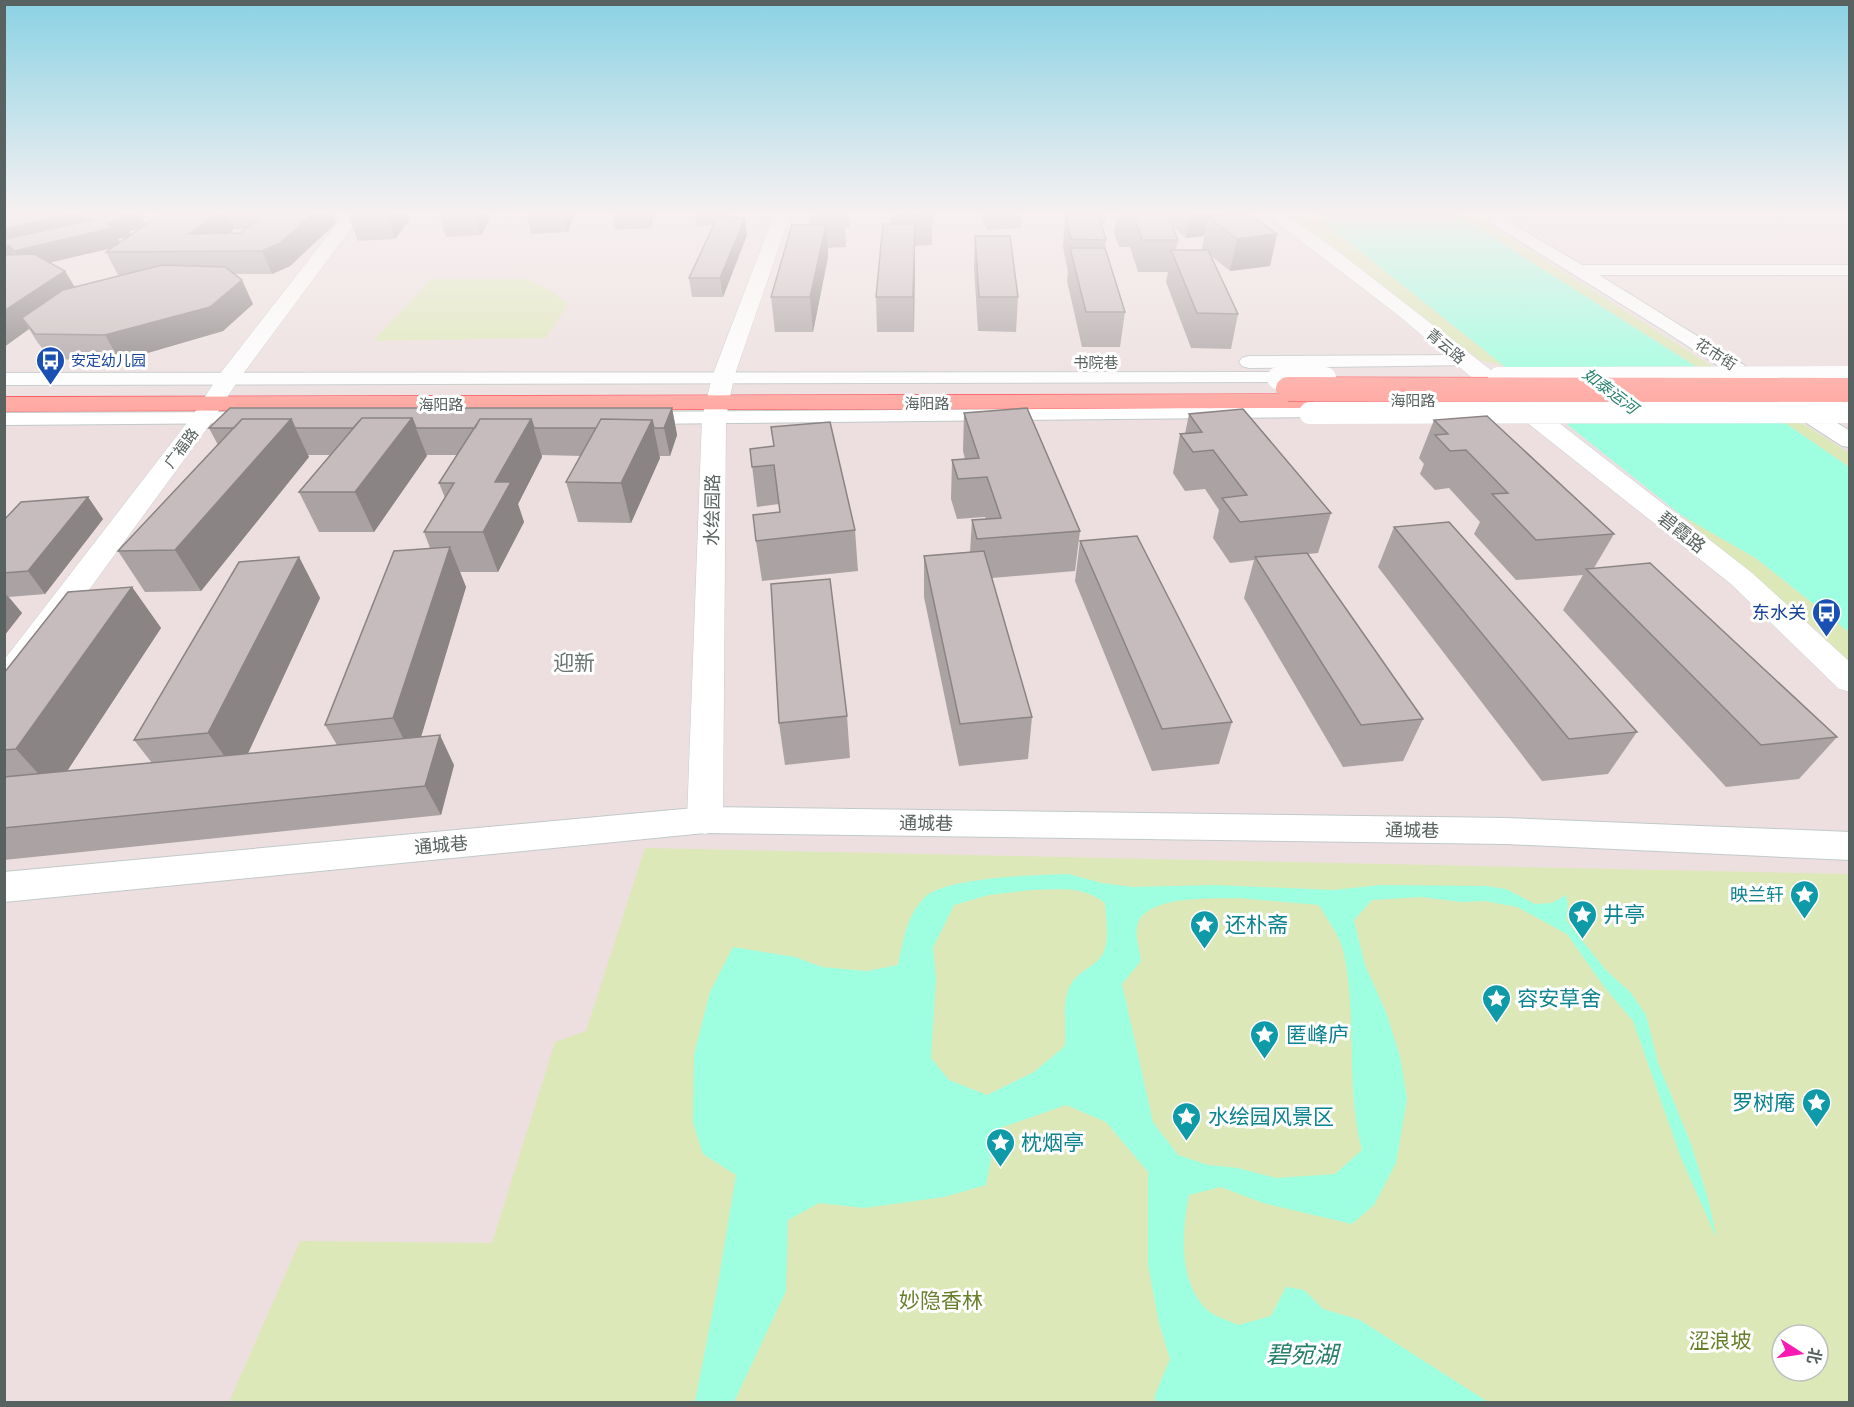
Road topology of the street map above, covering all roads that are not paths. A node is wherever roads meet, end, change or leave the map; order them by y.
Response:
1 (306, 278) edge
2 (760, 278) edge
3 (1360, 278) edge
4 (1593, 278) edge
5 (1465, 361) junction
6 (1850, 377) edge
7 (4, 379) edge
8 (1850, 390) edge
9 (4, 391) edge
10 (720, 391) junction
11 (1505, 394) joint
12 (1294, 395) junction
13 (215, 398) junction
14 (1850, 400) edge
15 (4, 404) edge
16 (1850, 412) edge
17 (4, 419) edge
18 (1850, 441) edge
19 (1850, 681) edge
20 (4, 683) edge
21 (705, 820) junction
22 (1850, 846) edge
23 (4, 887) edge

1 - 13 street, 广福路
2 - 10 street, 水绘园路
3 - 5 street, 青云路
4 - 18 street, 花市街
5 - 10 street, 书院巷
5 - 11 street, 青云路
6 - 12 street, bridge
7 - 13 street
8 - 12 main road, 海阳路, bridge
9 - 13 main road, 海阳路
10 - 12 main road, 海阳路
10 - 12 street
10 - 13 main road, 海阳路
10 - 21 street, 水绘园路
11 - 19 street, 碧霞路
12 - 14 main road, 海阳路
12 - 16 street, bridge
13 - 15 main road, 海阳路
13 - 17 street
13 - 20 street, 广福路
21 - 22 street, 通城巷
21 - 23 street, 通城巷

